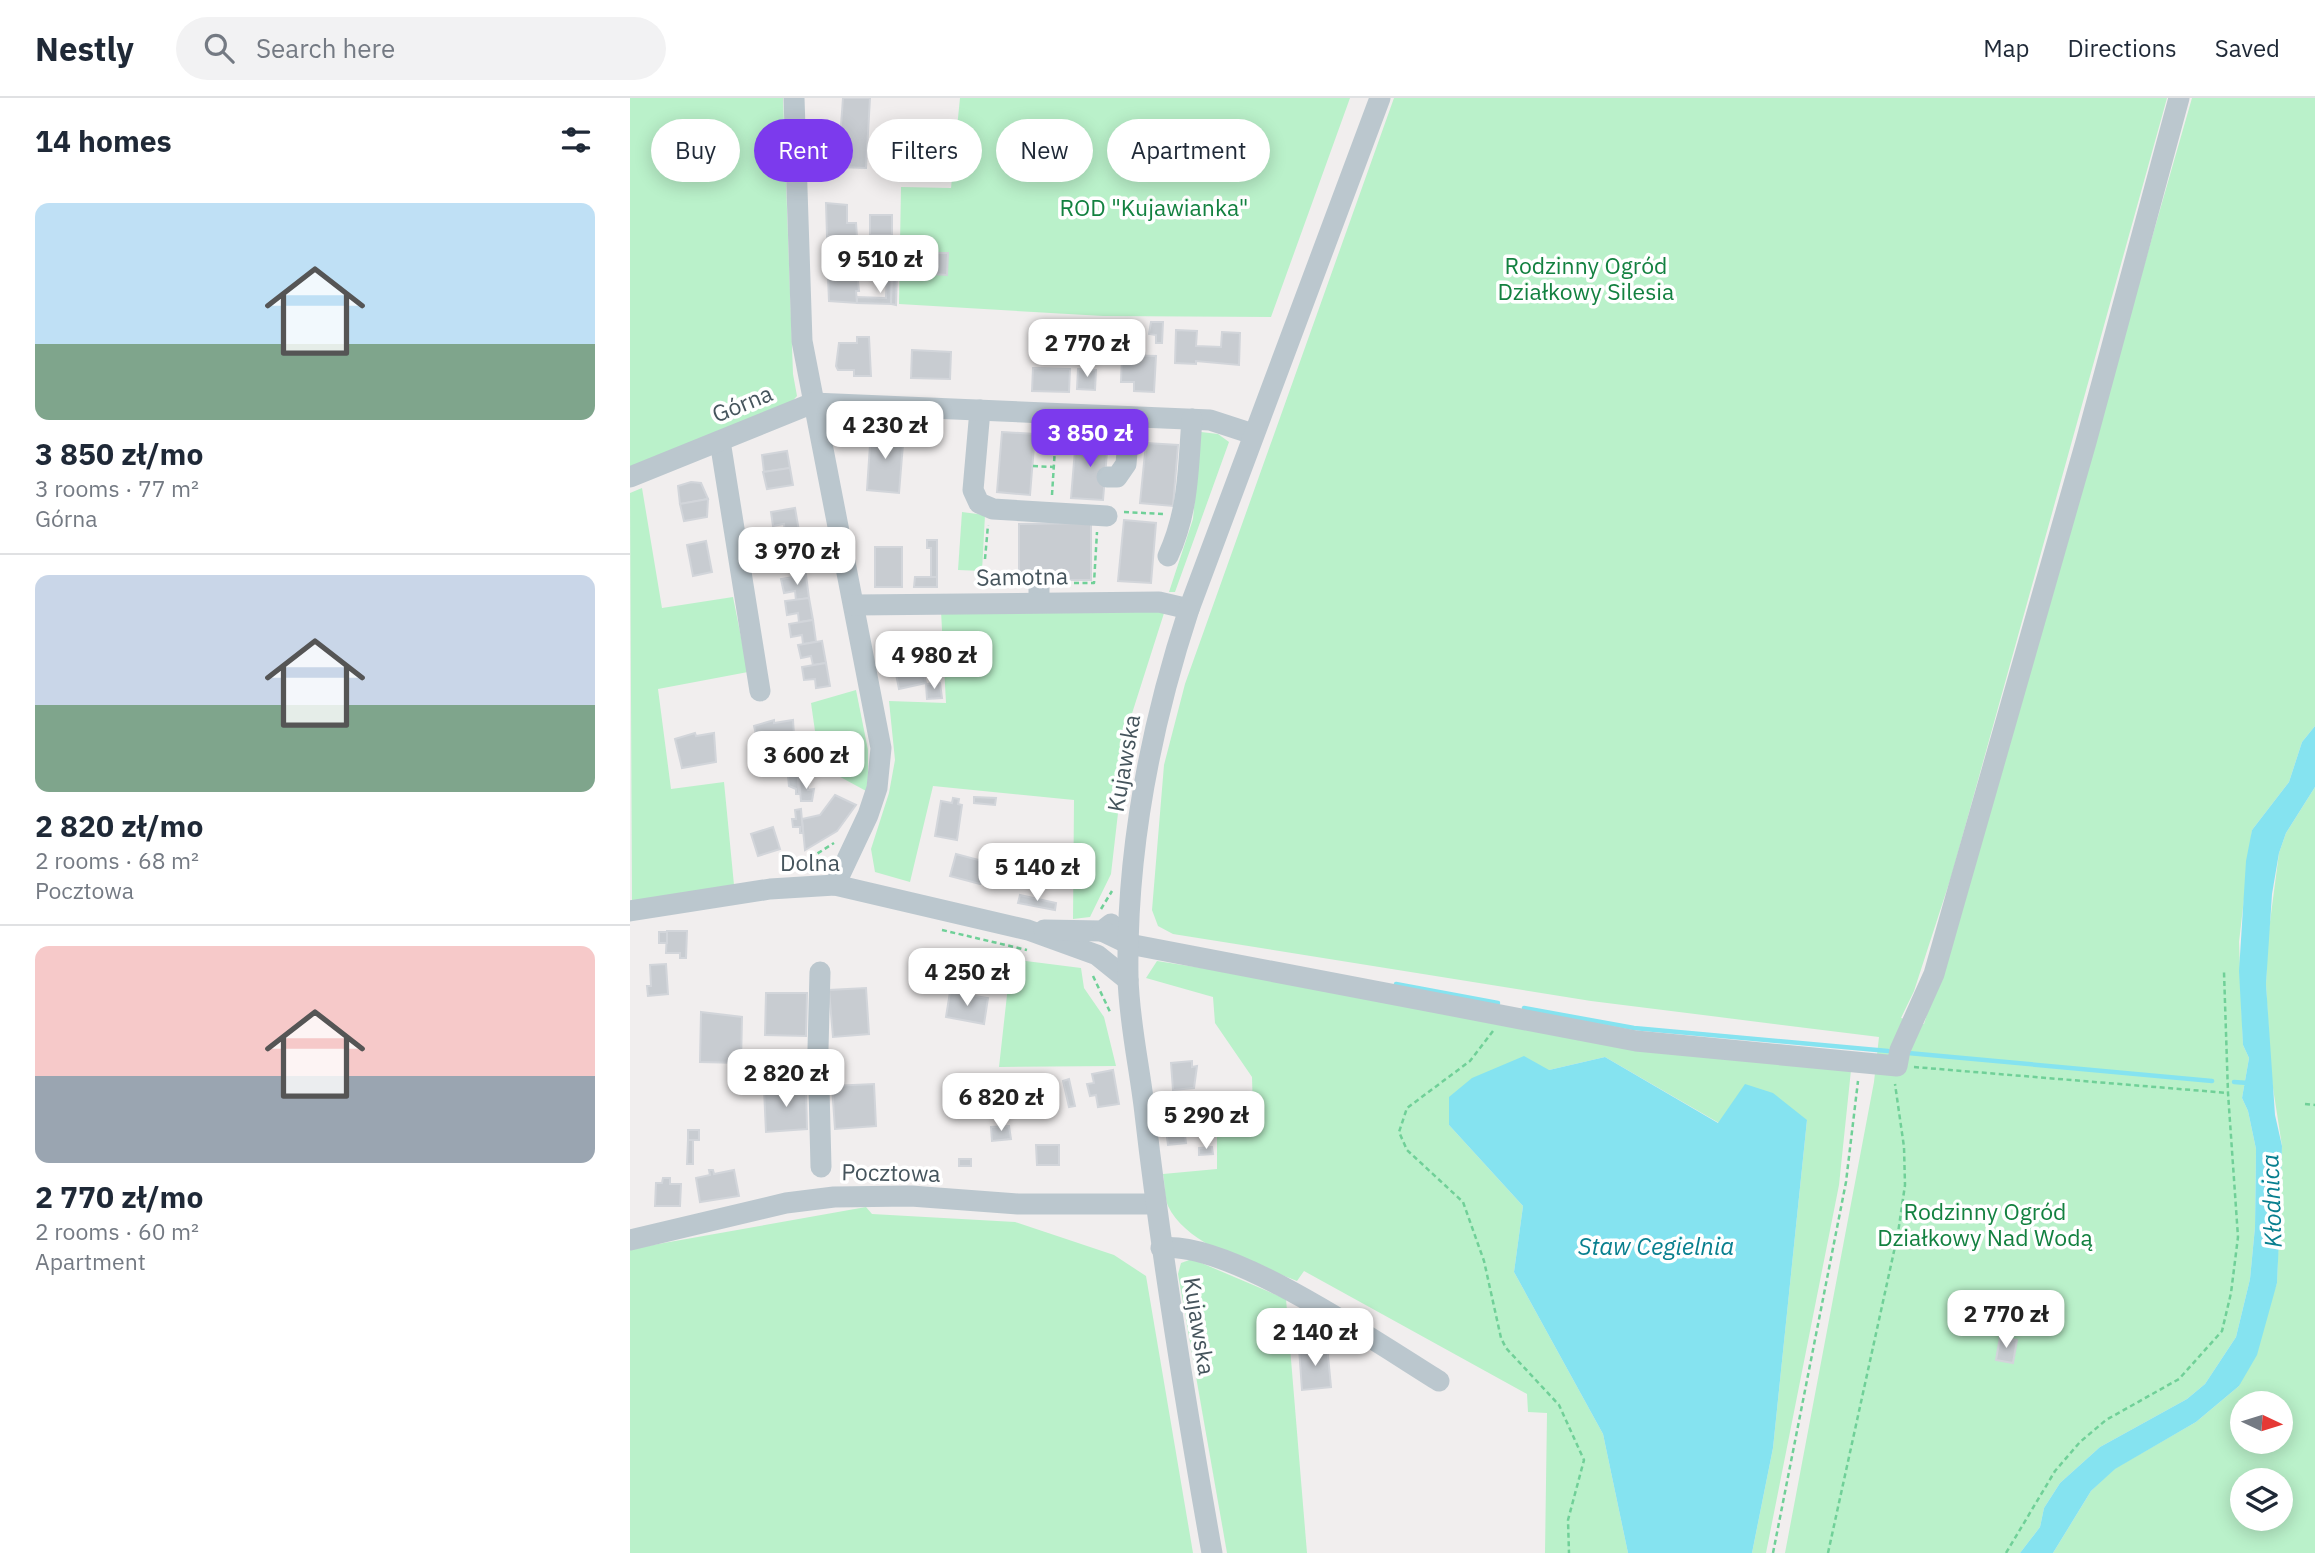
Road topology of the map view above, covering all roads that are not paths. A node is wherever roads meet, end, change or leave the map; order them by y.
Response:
1 (794, 98) edge
2 (1380, 98) edge
3 (2179, 98) edge
4 (813, 403) junction
5 (980, 410) junction
6 (1130, 417) junction
7 (1192, 419) junction
8 (1253, 433) junction
9 (720, 441) junction
10 (630, 477) edge
11 (1107, 477) dead end
12 (1103, 516) road end
13 (1168, 556) dead end
14 (1039, 580) dead end
15 (1039, 601) junction
16 (854, 605) junction
17 (1189, 609) junction
18 (760, 691) dead end
19 (835, 885) junction
20 (1130, 909) junction
21 (630, 911) edge
22 (1097, 931) junction
23 (1028, 940) junction
24 (1129, 944) junction
25 (1094, 954) junction
26 (820, 972) dead end
27 (1128, 980) junction
28 (821, 1167) dead end
29 (1155, 1204) junction
30 (630, 1240) edge
31 (1161, 1248) junction
32 (1439, 1381) dead end
33 (1212, 1553) edge

1 - 4 street
2 - 8 street, Kujawska
3 - 24 street, Dolna
4 - 5 street, Górna
4 - 9 street, Górna
4 - 16 street
5 - 6 street, Górna
5 - 12 street
6 - 7 street, Górna
6 - 11 street
7 - 8 street, Górna
7 - 13 street
8 - 17 street, Kujawska
9 - 10 street, Górna
9 - 18 street
14 - 15 street
15 - 16 street, Samotna
15 - 17 street, Samotna
16 - 19 street
17 - 20 street, Kujawska
19 - 21 street, Dolna
19 - 23 street, Dolna
20 - 22 street
20 - 24 street, Kujawska
22 - 23 street, Dolna
22 - 24 street, Dolna
23 - 25 street, Dolna
24 - 25 street
24 - 27 street, Kujawska
25 - 27 street, Dolna
26 - 28 street
27 - 29 street, Kujawska
29 - 30 street, Pocztowa
29 - 31 street, Kujawska
31 - 32 street
31 - 33 street, Kujawska

